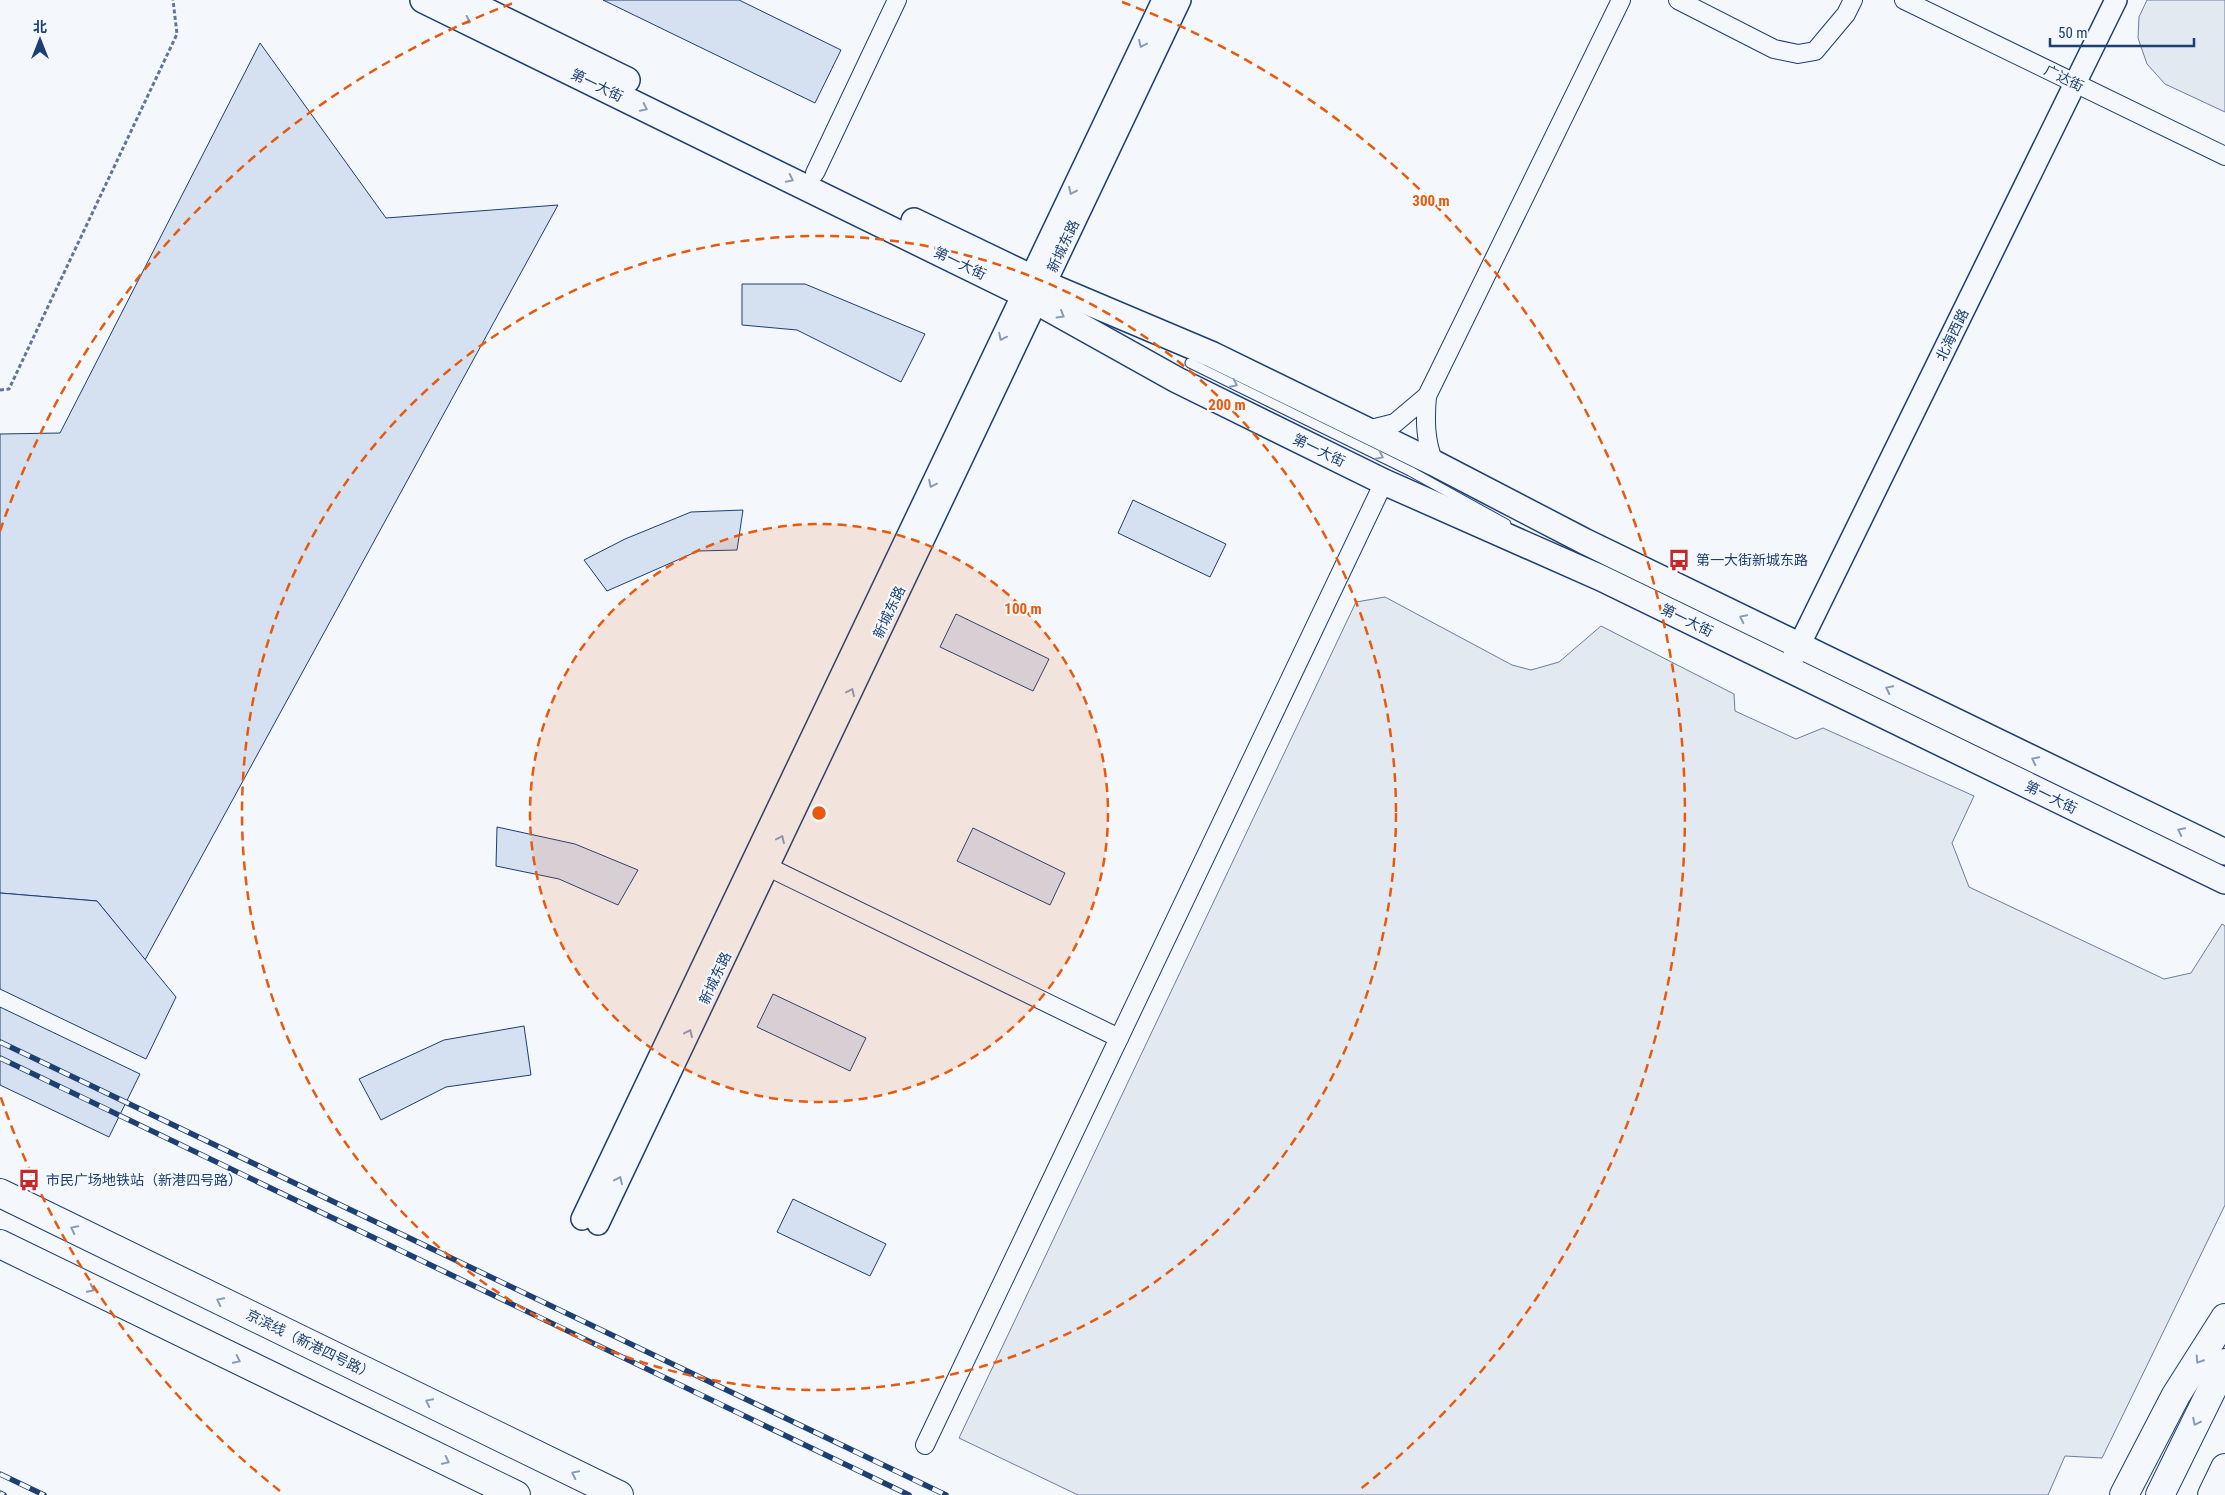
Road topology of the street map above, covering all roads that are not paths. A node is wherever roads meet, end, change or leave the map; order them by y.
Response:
1 (423, 0) edge
2 (464, 0) edge
3 (897, 0) edge
4 (1163, 0) edge
5 (1180, 0) edge
6 (1621, 0) edge
7 (1678, 0) edge
8 (1853, 0) edge
9 (1904, 0) edge
10 (2116, 0) edge
11 (2076, 84) junction
12 (2225, 156) edge
13 (815, 173) junction
14 (1034, 289) junction
15 (1190, 363) dead end
16 (1427, 396) junction
17 (1367, 430) junction
18 (1434, 463) junction
19 (1384, 482) junction
20 (1601, 578) junction
21 (1799, 645) junction
22 (1788, 669) junction
23 (2225, 852) edge
24 (761, 863) junction
25 (2225, 881) edge
26 (1119, 1038) junction
27 (0, 1193) edge
28 (590, 1222) dead end
29 (0, 1244) edge
30 (2225, 1318) edge
31 (2225, 1363) edge
32 (924, 1445) dead end
33 (2225, 1468) edge
34 (516, 1495) edge
35 (619, 1495) edge
36 (2124, 1495) edge
37 (2160, 1495) edge
38 (2212, 1495) edge

1 -> 14 main road, 第一大街
2 - 13 main road, 第一大街
3 - 13 street
4 -> 14 street, 新城东路
5 - 14 street, 新城东路
6 - 16 street
7 - 8 street
9 - 11 street, 广达街
10 - 11 street, 北海西路
11 - 12 street, 广达街
11 - 21 street, 北海西路
13 - 14 main road, 第一大街
14 - 17 main road, 第一大街
14 -> 19 main road, 第一大街
14 - 24 street, 新城东路
15 -> 20 lane
16 - 17 street
16 - 18 street
17 - 18 main road, 第一大街
21 -> 18 main road, 第一大街
19 - 20 main road, 第一大街
19 - 26 street
20 - 22 main road, 第一大街
21 - 22 street, 北海西路
23 -> 21 main road, 第一大街
22 - 25 main road, 第一大街
24 - 26 street
24 - 28 street, 新城东路
26 - 32 street
35 -> 27 main road, 京滨线（新港四号路）
29 -> 34 main road
30 -> 36 main road
31 -> 37 main road
33 - 38 main road

